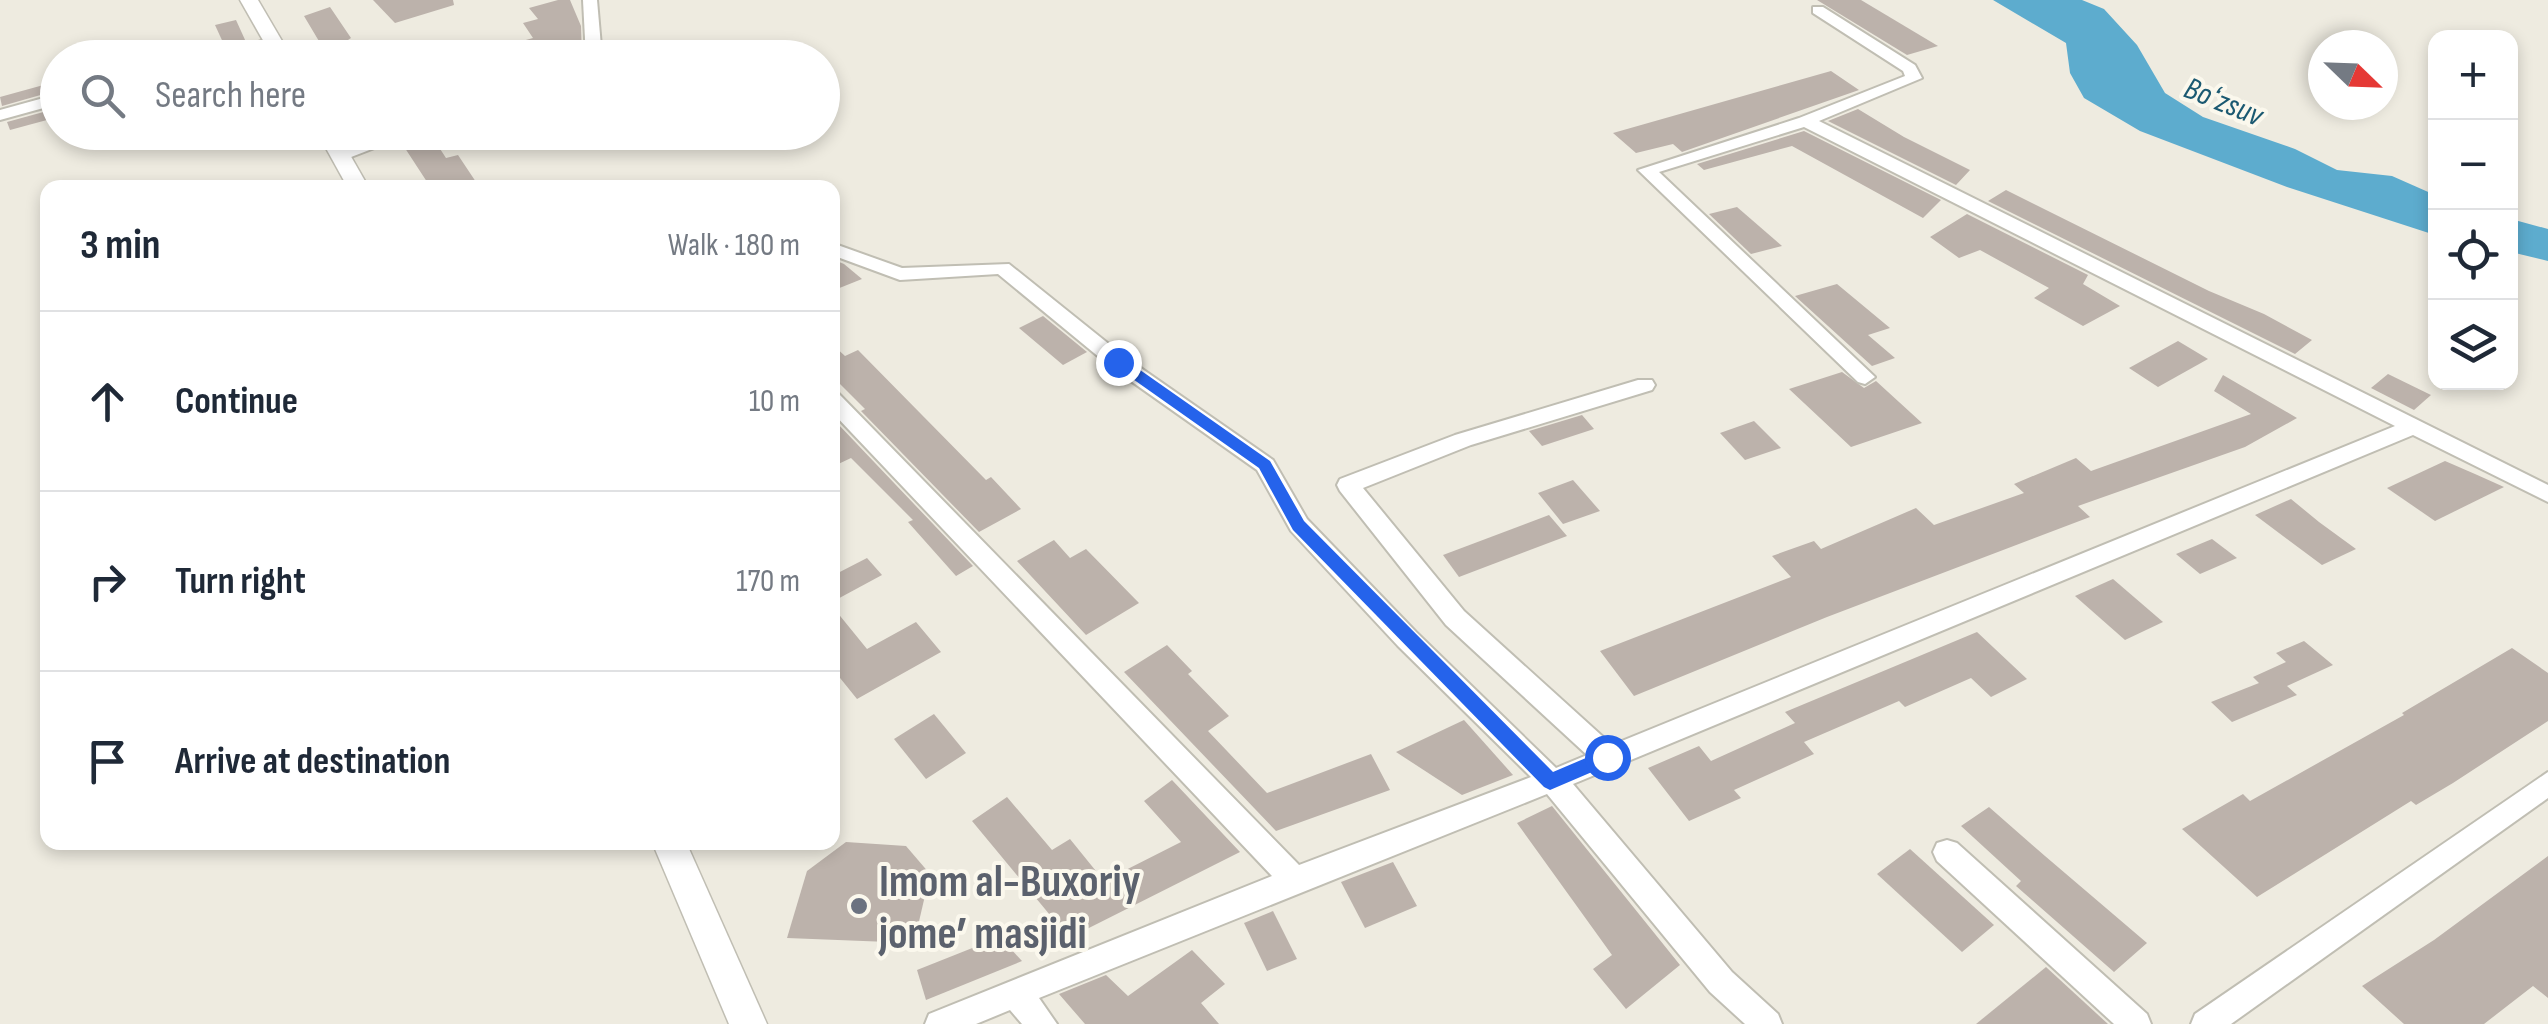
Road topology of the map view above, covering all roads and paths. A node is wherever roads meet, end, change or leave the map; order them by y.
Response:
1 (250, 0) edge
2 (590, 0) edge
3 (1818, 10) dead end
4 (273, 40) edge
5 (593, 40) edge
6 (40, 105) edge
7 (0, 115) edge
8 (1805, 121) junction
9 (337, 150) edge
10 (355, 150) edge
11 (340, 155) junction
12 (354, 180) edge
13 (840, 251) edge
14 (1865, 377) dead end
15 (1644, 385) dead end
16 (840, 407) edge
17 (2411, 428) junction
18 (2548, 494) edge
19 (1576, 771) junction
20 (2548, 784) edge
21 (672, 850) edge
22 (1948, 852) dead end
23 (1294, 880) junction
24 (1015, 994) junction
25 (748, 1024) edge
26 (940, 1024) edge
27 (1042, 1024) edge
28 (1767, 1024) edge
29 (2136, 1024) edge
30 (2206, 1024) edge

1 - 4 street
2 - 5 street
3 - 8 street
6 - 7 street
8 - 14 street
8 - 17 street
9 - 11 street
10 - 11 street
11 - 12 street
13 - 19 street
15 - 19 street
16 - 23 street
17 - 18 street
17 - 19 street
19 - 23 street
19 - 28 street
20 - 30 street
21 - 25 street
22 - 29 street
23 - 24 street
24 - 26 street
24 - 27 street

